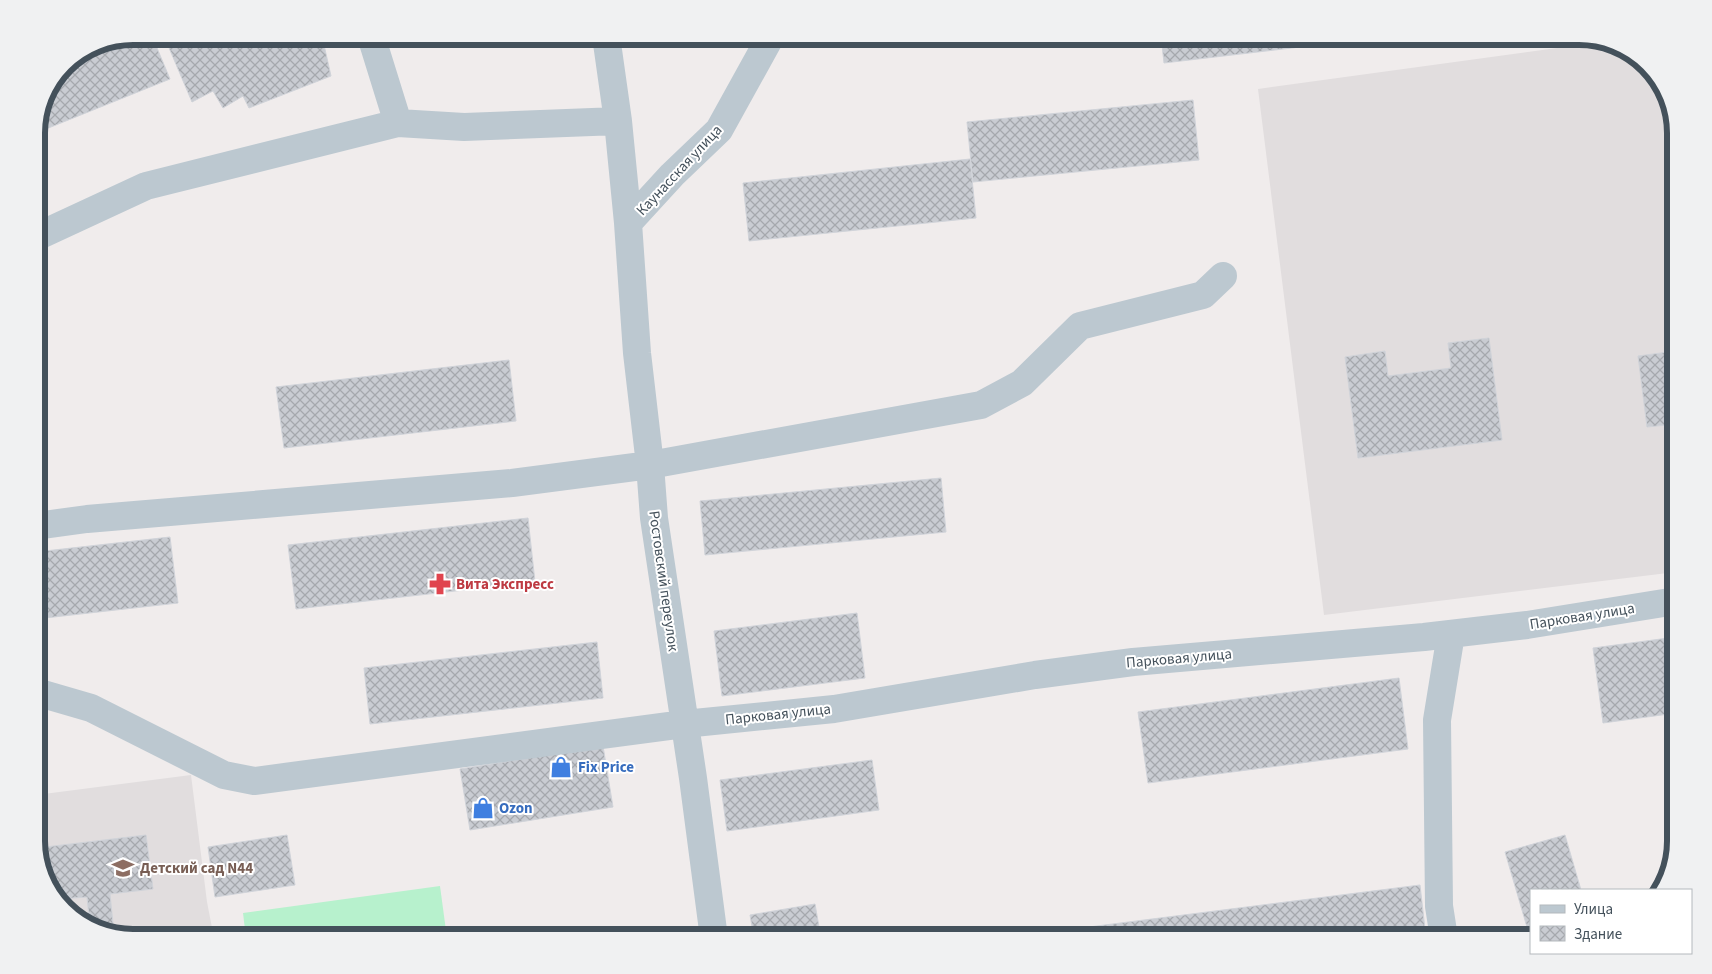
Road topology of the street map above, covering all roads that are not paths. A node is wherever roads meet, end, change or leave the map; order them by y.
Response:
1 (374, 45) edge
2 (607, 45) edge
3 (766, 45) edge
4 (618, 121) junction
5 (398, 123) junction
6 (628, 224) junction
7 (45, 233) edge
8 (1223, 276) dead end
9 (650, 465) junction
10 (45, 525) edge
11 (1667, 602) edge
12 (1451, 634) junction
13 (45, 695) edge
14 (684, 724) junction
15 (713, 929) edge
16 (1443, 929) edge

1 - 5 street
2 - 4 street, Ростовский переулок
3 - 6 street, Каунасская улица
4 - 5 street
4 - 6 street, Ростовский переулок
5 - 7 street
6 - 9 street, Ростовский переулок
8 - 9 street
9 - 10 street
9 - 14 street, Ростовский переулок
11 - 12 street, Парковая улица
12 - 14 street, Парковая улица
12 - 16 street
13 - 14 street, Парковая улица
14 - 15 street, Ростовский переулок

